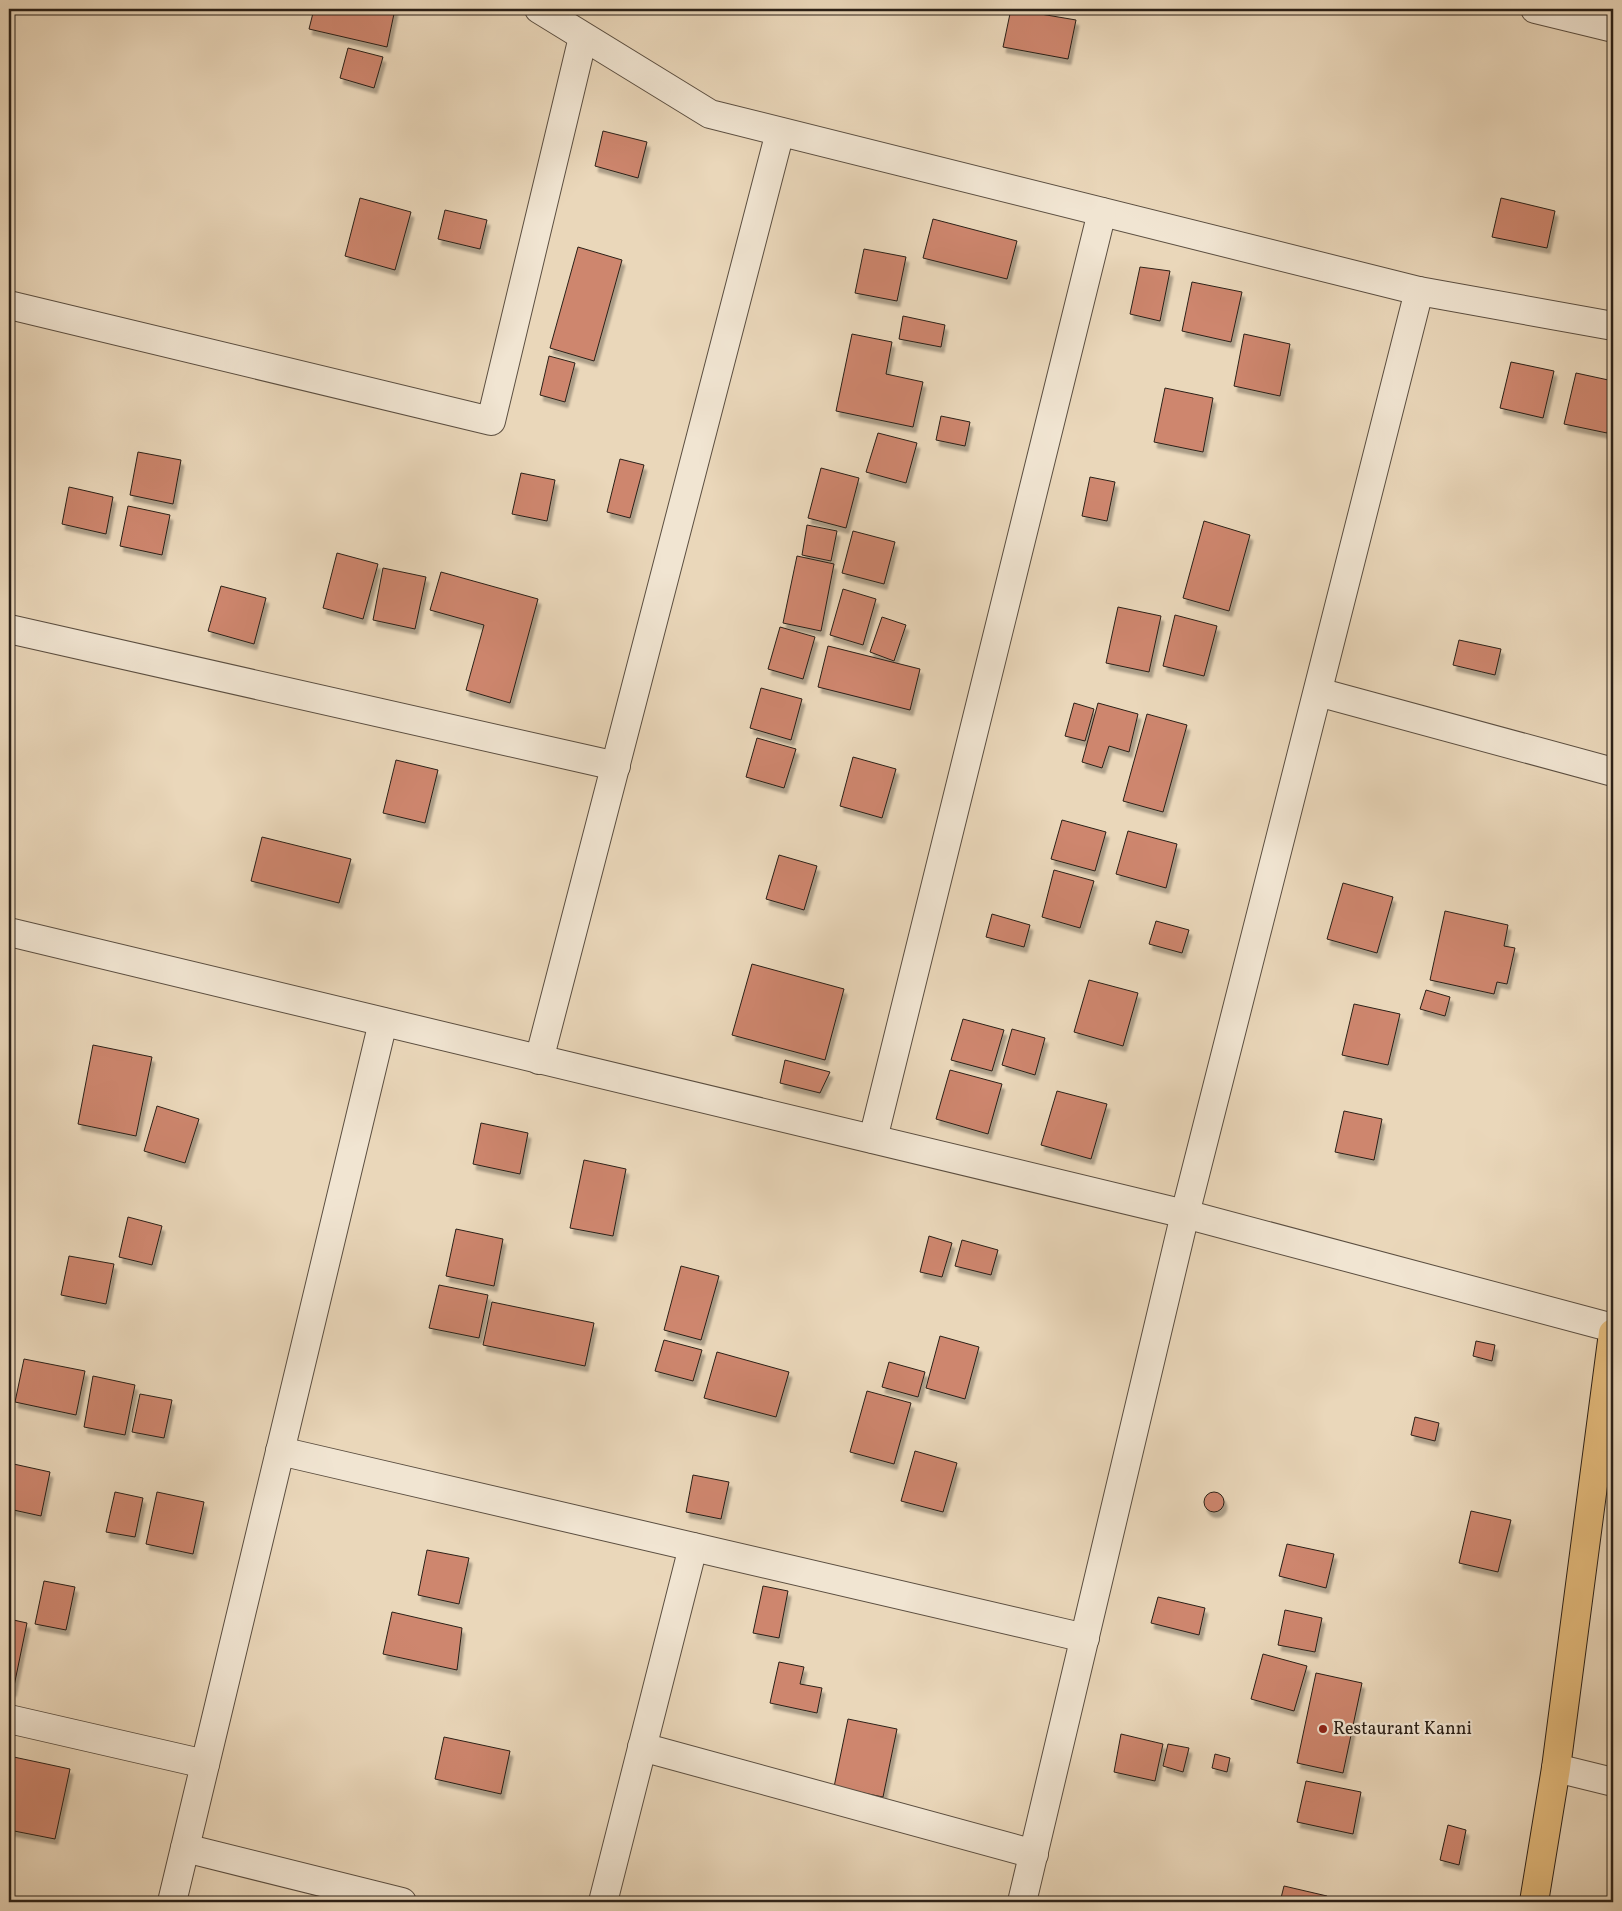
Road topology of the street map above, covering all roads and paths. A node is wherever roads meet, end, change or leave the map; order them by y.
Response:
1 (540, 9) edge
2 (1535, 9) edge
3 (1613, 28) edge
4 (583, 37) junction
5 (780, 132) junction
6 (1102, 212) junction
7 (1419, 291) junction
8 (9, 305) edge
9 (1613, 326) edge
10 (9, 629) edge
11 (1318, 692) junction
12 (616, 766) junction
13 (1613, 772) edge
14 (9, 932) edge
15 (383, 1022) junction
16 (539, 1060) junction
17 (872, 1139) junction
18 (1185, 1214) junction
19 (1613, 1328) edge
20 (1613, 1333) edge
21 (280, 1451) junction
22 (693, 1547) junction
23 (1085, 1638) junction
24 (9, 1719) edge
25 (642, 1748) junction
26 (205, 1764) junction
27 (1556, 1768) junction
28 (1613, 1782) edge
29 (185, 1848) junction
30 (1034, 1854) junction
31 (172, 1902) edge
32 (402, 1902) edge
33 (603, 1902) edge
34 (1022, 1902) edge
35 (1534, 1902) edge

1 - 4 street
2 - 3 street
4 - 5 street
4 - 8 street
5 - 6 street
5 - 12 street
6 - 7 street
6 - 17 street
7 - 9 street
7 - 11 street
10 - 12 street
11 - 13 street
11 - 18 street
12 - 16 street
14 - 15 street
15 - 16 street
15 - 21 street
16 - 17 street
17 - 18 street
18 - 19 street
18 - 23 street
20 - 27 highway
21 - 22 street
21 - 26 street
22 - 23 street
22 - 25 street
23 - 30 street
24 - 26 street
25 - 30 street
25 - 33 street
26 - 29 street
27 - 28 street
27 - 35 highway
29 - 31 street
29 - 32 street
30 - 34 street

